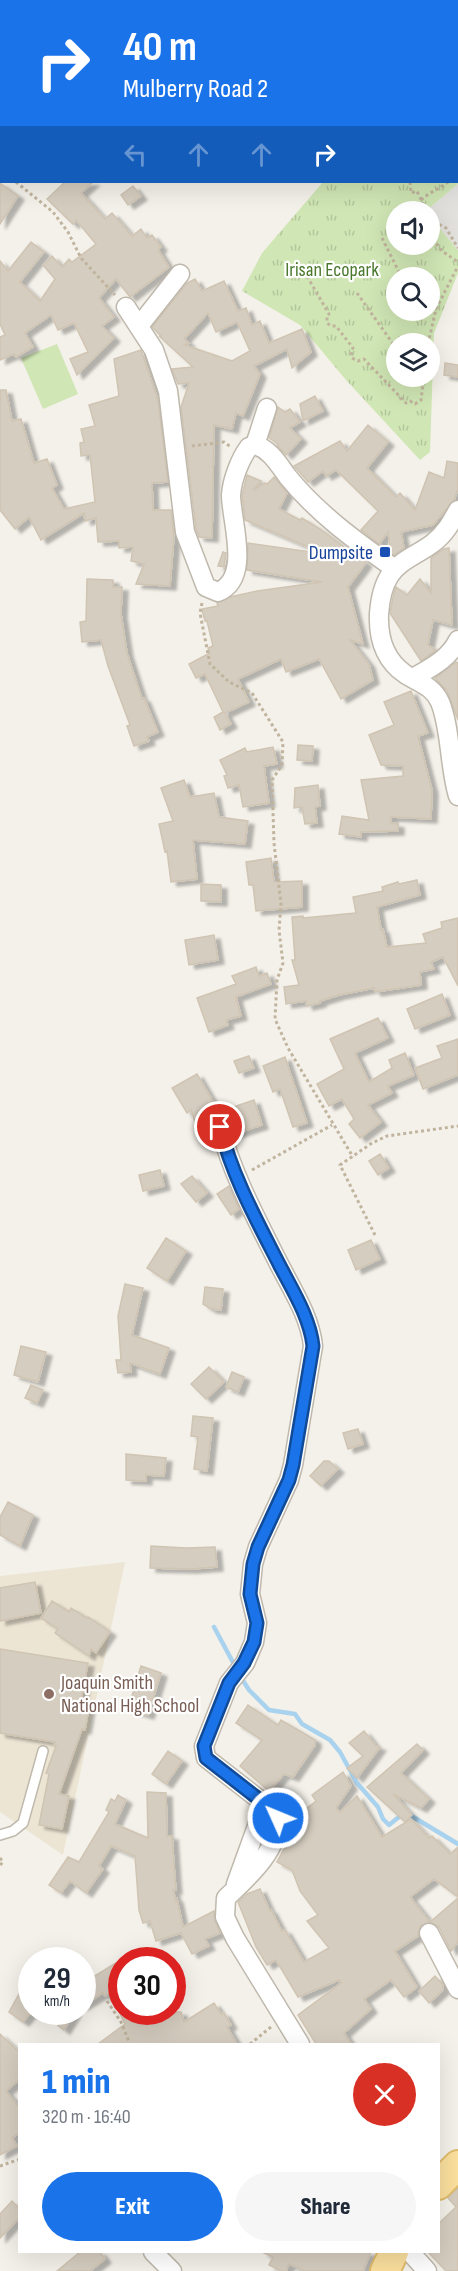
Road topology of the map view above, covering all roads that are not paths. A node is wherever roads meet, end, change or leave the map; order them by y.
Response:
1 (180, 274) dead end
2 (126, 307) road end
3 (139, 326) junction
4 (267, 408) dead end
5 (249, 451) junction
6 (458, 510) edge
7 (395, 569) junction
8 (458, 640) edge
9 (413, 678) junction
10 (458, 796) edge
11 (220, 1127) dead end
12 (43, 1751) dead end
13 (0, 1835) edge
14 (429, 1933) dead end
15 (458, 1989) edge
16 (299, 2043) edge
17 (458, 2165) edge
18 (440, 2183) edge
19 (154, 2253) edge
20 (394, 2253) edge
21 (411, 2253) edge
22 (172, 2271) edge
23 (385, 2271) edge
24 (427, 2271) edge

1 - 3 street
2 - 3 street
3 - 5 street
4 - 5 street
5 - 7 street
6 - 7 street
7 - 9 street
8 - 9 street
9 - 10 street
11 - 16 street
12 - 13 lane
14 - 15 street
17 - 18 main road
19 - 22 street
20 - 23 main road
21 - 24 street

